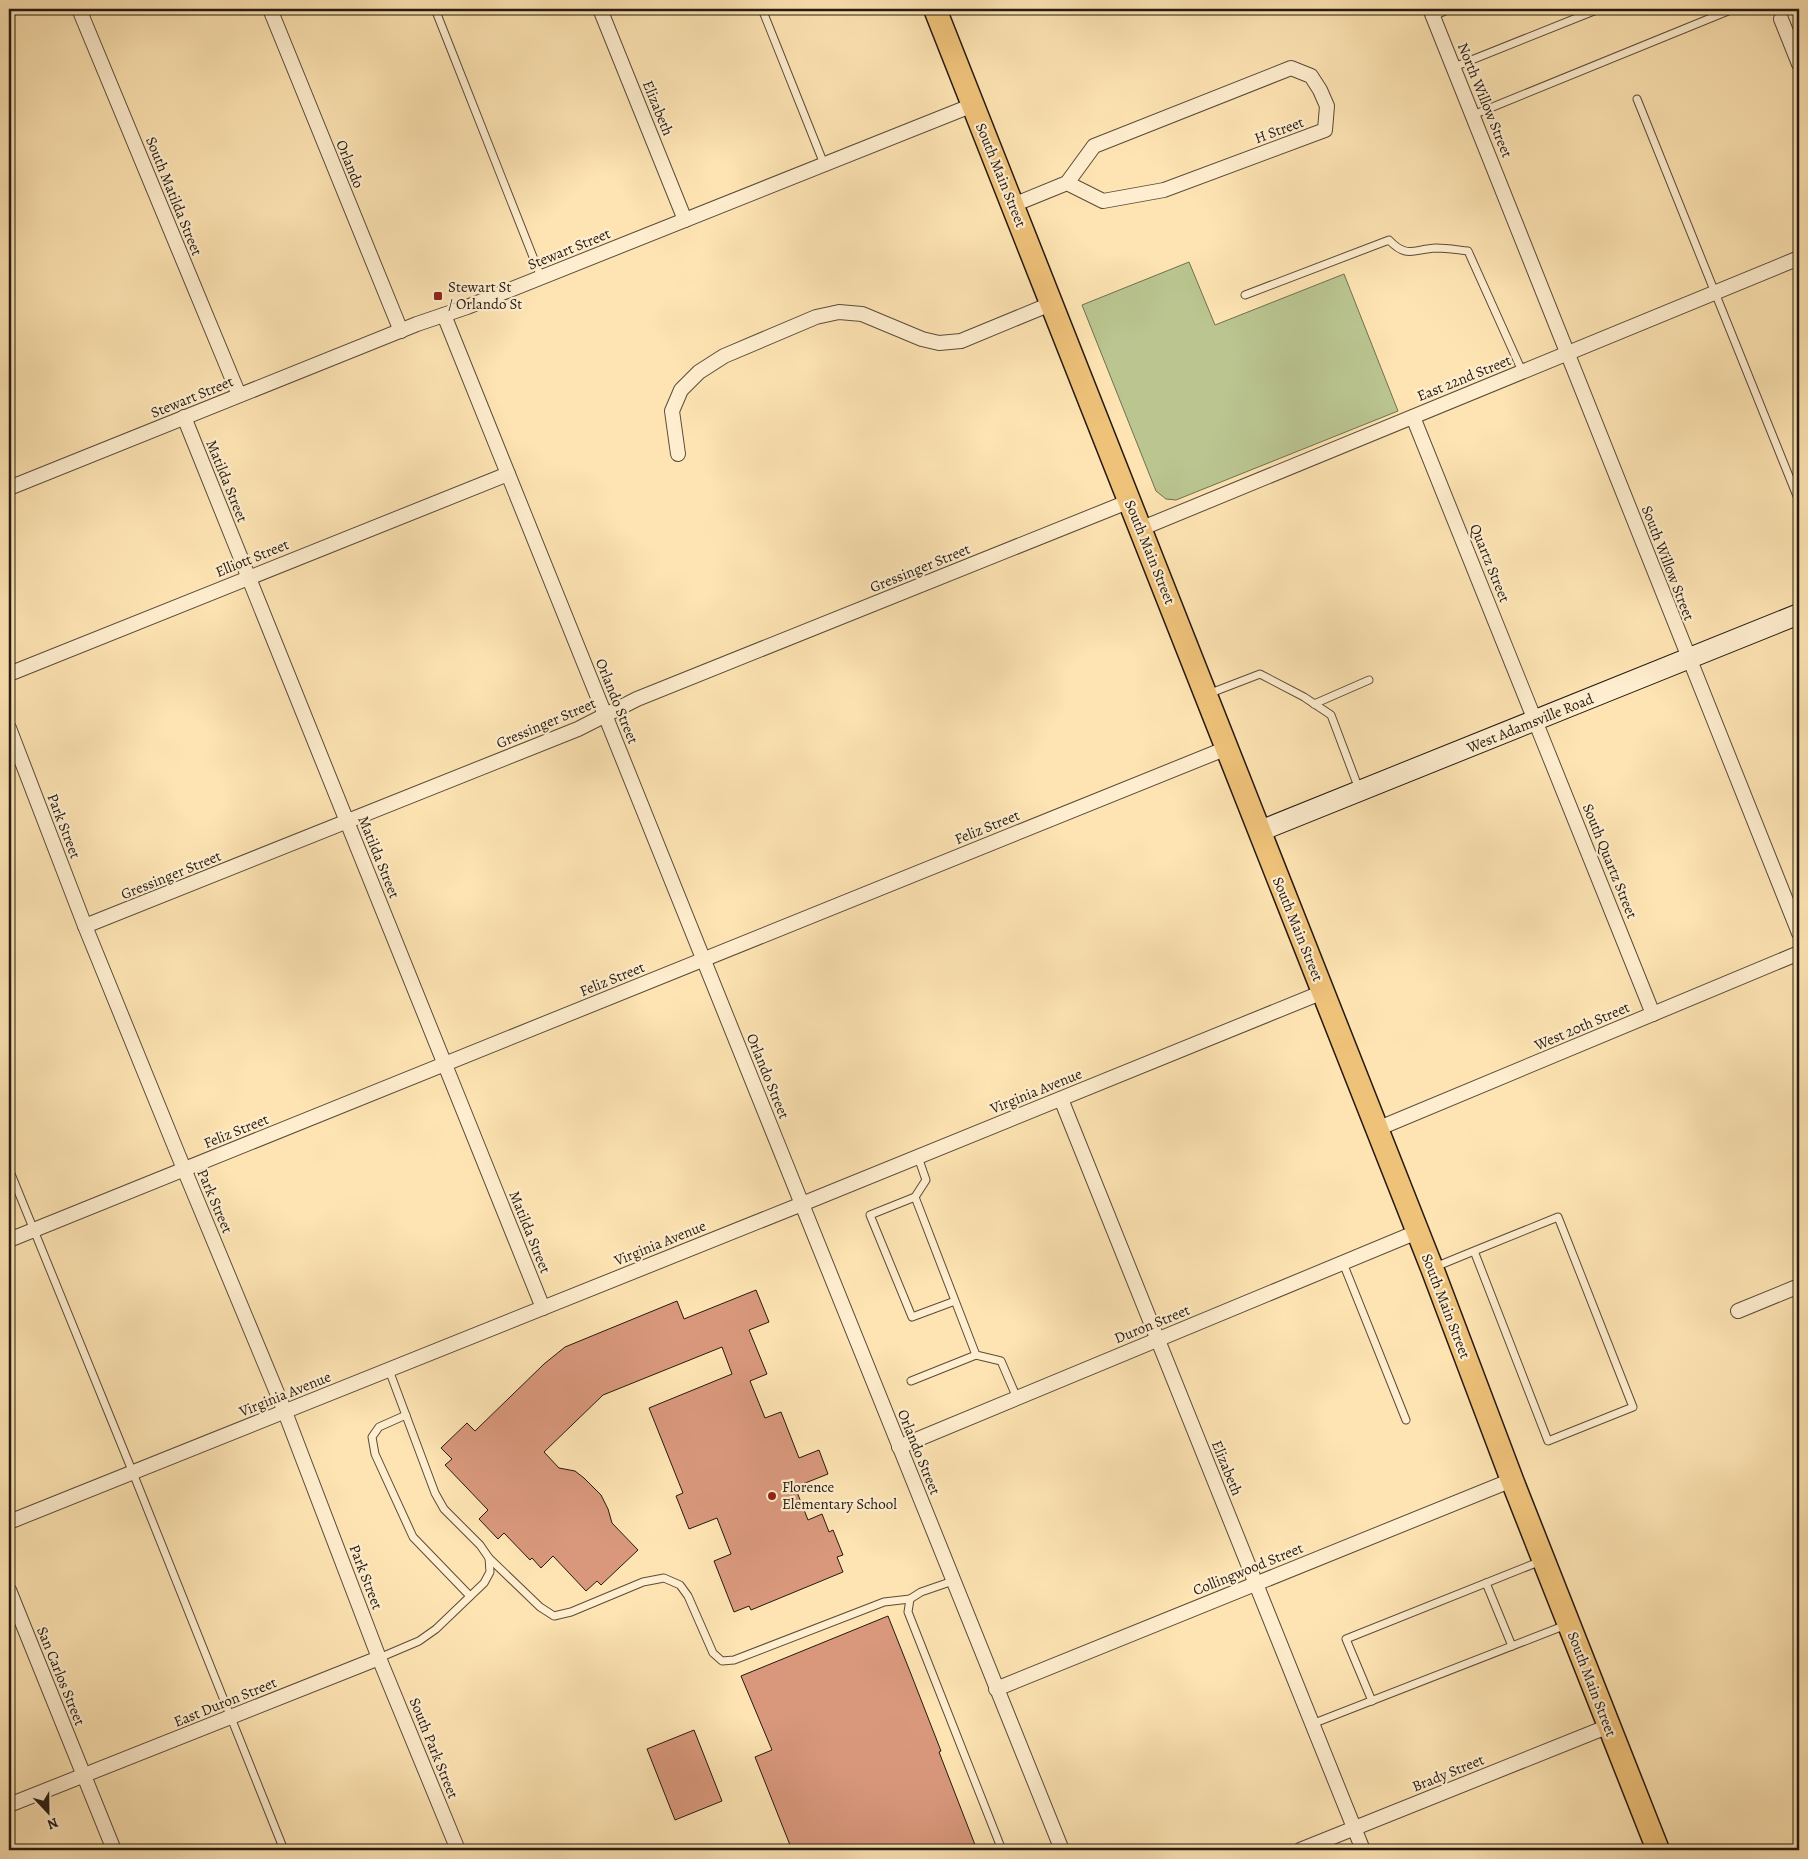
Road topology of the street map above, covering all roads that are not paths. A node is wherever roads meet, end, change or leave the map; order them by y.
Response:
1 (79, 9) edge
2 (270, 9) edge
3 (436, 9) edge
4 (600, 9) edge
5 (762, 9) edge
6 (935, 9) edge
7 (1450, 9) edge
8 (1599, 9) edge
9 (1733, 9) edge
10 (1431, 12) edge
11 (1781, 14) edge
12 (1799, 64) edge
13 (1454, 67) junction
14 (1636, 99) dead end
15 (973, 105) junction
16 (1473, 115) junction
17 (824, 164) junction
18 (1067, 183) junction
19 (1509, 203) joint
20 (1013, 205) junction
21 (685, 220) junction
22 (1799, 258) edge
23 (541, 277) junction
24 (1715, 292) junction
25 (1244, 295) dead end
26 (1053, 303) junction
27 (444, 315) junction
28 (401, 331) junction
29 (1568, 353) junction
30 (1522, 371) junction
31 (239, 395) junction
32 (184, 417) junction
33 (1413, 417) junction
34 (678, 454) dead end
35 (508, 474) junction
36 (9, 488) edge
37 (1130, 501) junction
38 (1799, 501) edge
39 (1140, 529) junction
40 (249, 577) junction
41 (1799, 614) edge
42 (1688, 660) junction
43 (9, 674) edge
44 (1369, 680) dead end
45 (1206, 694) junction
46 (1314, 704) junction
47 (605, 715) junction
48 (1536, 721) junction
49 (9, 728) edge
50 (1227, 748) junction
51 (1360, 791) junction
52 (347, 822) junction
53 (1260, 831) junction
54 (85, 926) junction
55 (1799, 932) edge
56 (1799, 953) edge
57 (704, 959) junction
58 (1323, 992) junction
59 (1653, 1014) junction
60 (445, 1064) junction
61 (1061, 1099) junction
62 (1377, 1129) junction
63 (918, 1157) junction
64 (9, 1169) edge
65 (184, 1169) junction
66 (915, 1197) junction
67 (802, 1204) junction
68 (33, 1230) junction
69 (1417, 1232) junction
70 (9, 1240) edge
71 (1474, 1251) junction
72 (1342, 1263) junction
73 (1432, 1268) junction
74 (1799, 1286) edge
75 (955, 1301) junction
76 (543, 1308) junction
77 (1738, 1311) dead end
78 (1158, 1339) junction
79 (976, 1355) junction
80 (389, 1370) junction
81 (911, 1381) dead end
82 (1017, 1398) junction
83 (285, 1412) junction
84 (406, 1415) junction
85 (1406, 1420) dead end
86 (899, 1447) junction
87 (134, 1473) junction
88 (1512, 1480) junction
89 (9, 1522) edge
90 (488, 1558) junction
91 (1543, 1560) junction
92 (953, 1581) junction
93 (1486, 1582) junction
94 (1256, 1584) junction
95 (9, 1590) edge
96 (470, 1596) junction
97 (910, 1599) junction
98 (1568, 1624) junction
99 (1512, 1646) junction
100 (379, 1658) junction
101 (996, 1688) junction
102 (1372, 1701) junction
103 (231, 1717) junction
104 (1312, 1724) junction
105 (1609, 1726) junction
106 (84, 1775) junction
107 (9, 1805) edge
108 (1354, 1828) junction
109 (114, 1850) edge
110 (284, 1850) edge
111 (458, 1850) edge
112 (1002, 1850) edge
113 (1062, 1850) edge
114 (1300, 1850) edge
115 (1363, 1850) edge
116 (1658, 1850) edge

1 - 31 street, South Matilda Street
2 - 28 street, Orlando
3 - 23 lane
4 - 21 street, Elizabeth
5 - 17 lane
6 - 15 main road, South Main Street
7 - 10 lane
8 - 13 lane
9 - 16 lane
10 - 13 street, North Willow Street
11 - 12 street
13 - 16 street, North Willow Street
14 - 24 lane
15 - 17 street, Stewart Street
15 - 20 main road, South Main Street
16 - 19 street, North Willow Street
17 - 21 street, Stewart Street
18 - 18 street, H Street
18 - 20 street
19 - 29 street, South Willow Street
20 - 26 main road, South Main Street
21 - 23 street, Stewart Street
22 - 24 street, East 22nd Street
23 - 27 street, Stewart Street
24 - 29 street, East 22nd Street
24 - 38 lane
25 - 30 lane
26 - 34 street
26 - 37 main road, South Main Street
27 - 28 street, Stewart Street
27 - 35 street, Orlando Street
28 - 31 street, Stewart Street
29 - 30 street, East 22nd Street
29 - 42 street, South Willow Street
30 - 33 street, East 22nd Street
31 - 32 street, Stewart Street
32 - 36 street, Stewart Street
32 - 40 street, Matilda Street
33 - 39 street, East 22nd Street
33 - 48 street, Quartz Street
35 - 40 street, Elliott Street
35 - 47 street, Orlando Street
37 - 39 main road, South Main Street
37 - 47 street, Gressinger Street
39 - 45 main road, South Main Street
40 - 43 street, Elliott Street
40 - 52 street, Matilda Street
41 - 42 street, West Adamsville Road
42 - 48 street, West Adamsville Road
42 - 55 street, South Willow Street
44 - 46 lane
45 - 46 lane
45 - 50 main road, South Main Street
46 - 51 lane
47 - 52 street, Gressinger Street
47 - 57 street, Orlando Street
48 - 51 street, West Adamsville Road
48 - 59 street, South Quartz Street
49 - 54 street, Park Street
50 - 53 main road, South Main Street
50 - 57 street, Feliz Street
51 - 53 street, West Adamsville Road
52 - 54 street, Gressinger Street
52 - 60 street, Matilda Street
53 - 58 main road, South Main Street
54 - 65 street, Park Street
56 - 59 street, West 20th Street
57 - 60 street, Feliz Street
57 - 67 street, Orlando Street
58 - 61 street, Virginia Avenue
58 - 62 main road, South Main Street
59 - 62 street, West 20th Street
60 - 65 street, Feliz Street
60 - 76 street, Matilda Street
61 - 63 street, Virginia Avenue
61 - 78 street, Elizabeth
62 - 69 main road, South Main Street
63 - 66 lane
63 - 67 street, Virginia Avenue
64 - 68 lane
65 - 68 street, Feliz Street
65 - 83 street, Park Street
66 - 75 lane
66 - 75 lane
67 - 76 street, Virginia Avenue
67 - 86 street, Orlando Street
68 - 70 street, Feliz Street
68 - 87 lane
69 - 72 street, Duron Street
69 - 73 main road, South Main Street
71 - 71 lane
71 - 73 lane
72 - 78 street, Duron Street
72 - 85 lane
73 - 88 main road, South Main Street
74 - 77 street
75 - 79 lane
76 - 80 street, Virginia Avenue
78 - 82 street, Duron Street
78 - 94 street, Elizabeth
79 - 81 lane
79 - 82 lane
80 - 83 street, Virginia Avenue
80 - 84 lane
82 - 86 street, Duron Street
83 - 87 street, Virginia Avenue
83 - 100 street, Park Street
84 - 90 lane
84 - 96 lane
86 - 92 street, Orlando Street
87 - 89 street, Virginia Avenue
87 - 103 lane
88 - 91 main road, South Main Street
88 - 94 street, Collingwood Street
90 - 96 lane
90 - 97 lane
91 - 93 lane
91 - 98 main road, South Main Street
92 - 97 lane
92 - 101 street, Orlando Street
93 - 99 lane
93 - 102 lane
94 - 101 street, Collingwood Street
94 - 104 street, Elizabeth
95 - 106 street, San Carlos Street
96 - 100 lane
97 - 112 lane
98 - 99 lane
98 - 105 main road, South Main Street
99 - 102 lane
100 - 103 street, East Duron Street
100 - 111 street, South Park Street
101 - 113 street, Orlando Street
102 - 104 lane
103 - 106 street, East Duron Street
103 - 110 lane
104 - 108 street, Elizabeth
105 - 108 street, Brady Street
105 - 116 main road, South Main Street
106 - 107 street
106 - 109 street, San Carlos Street
108 - 114 street, Brady Street
108 - 115 street, Elizabeth

